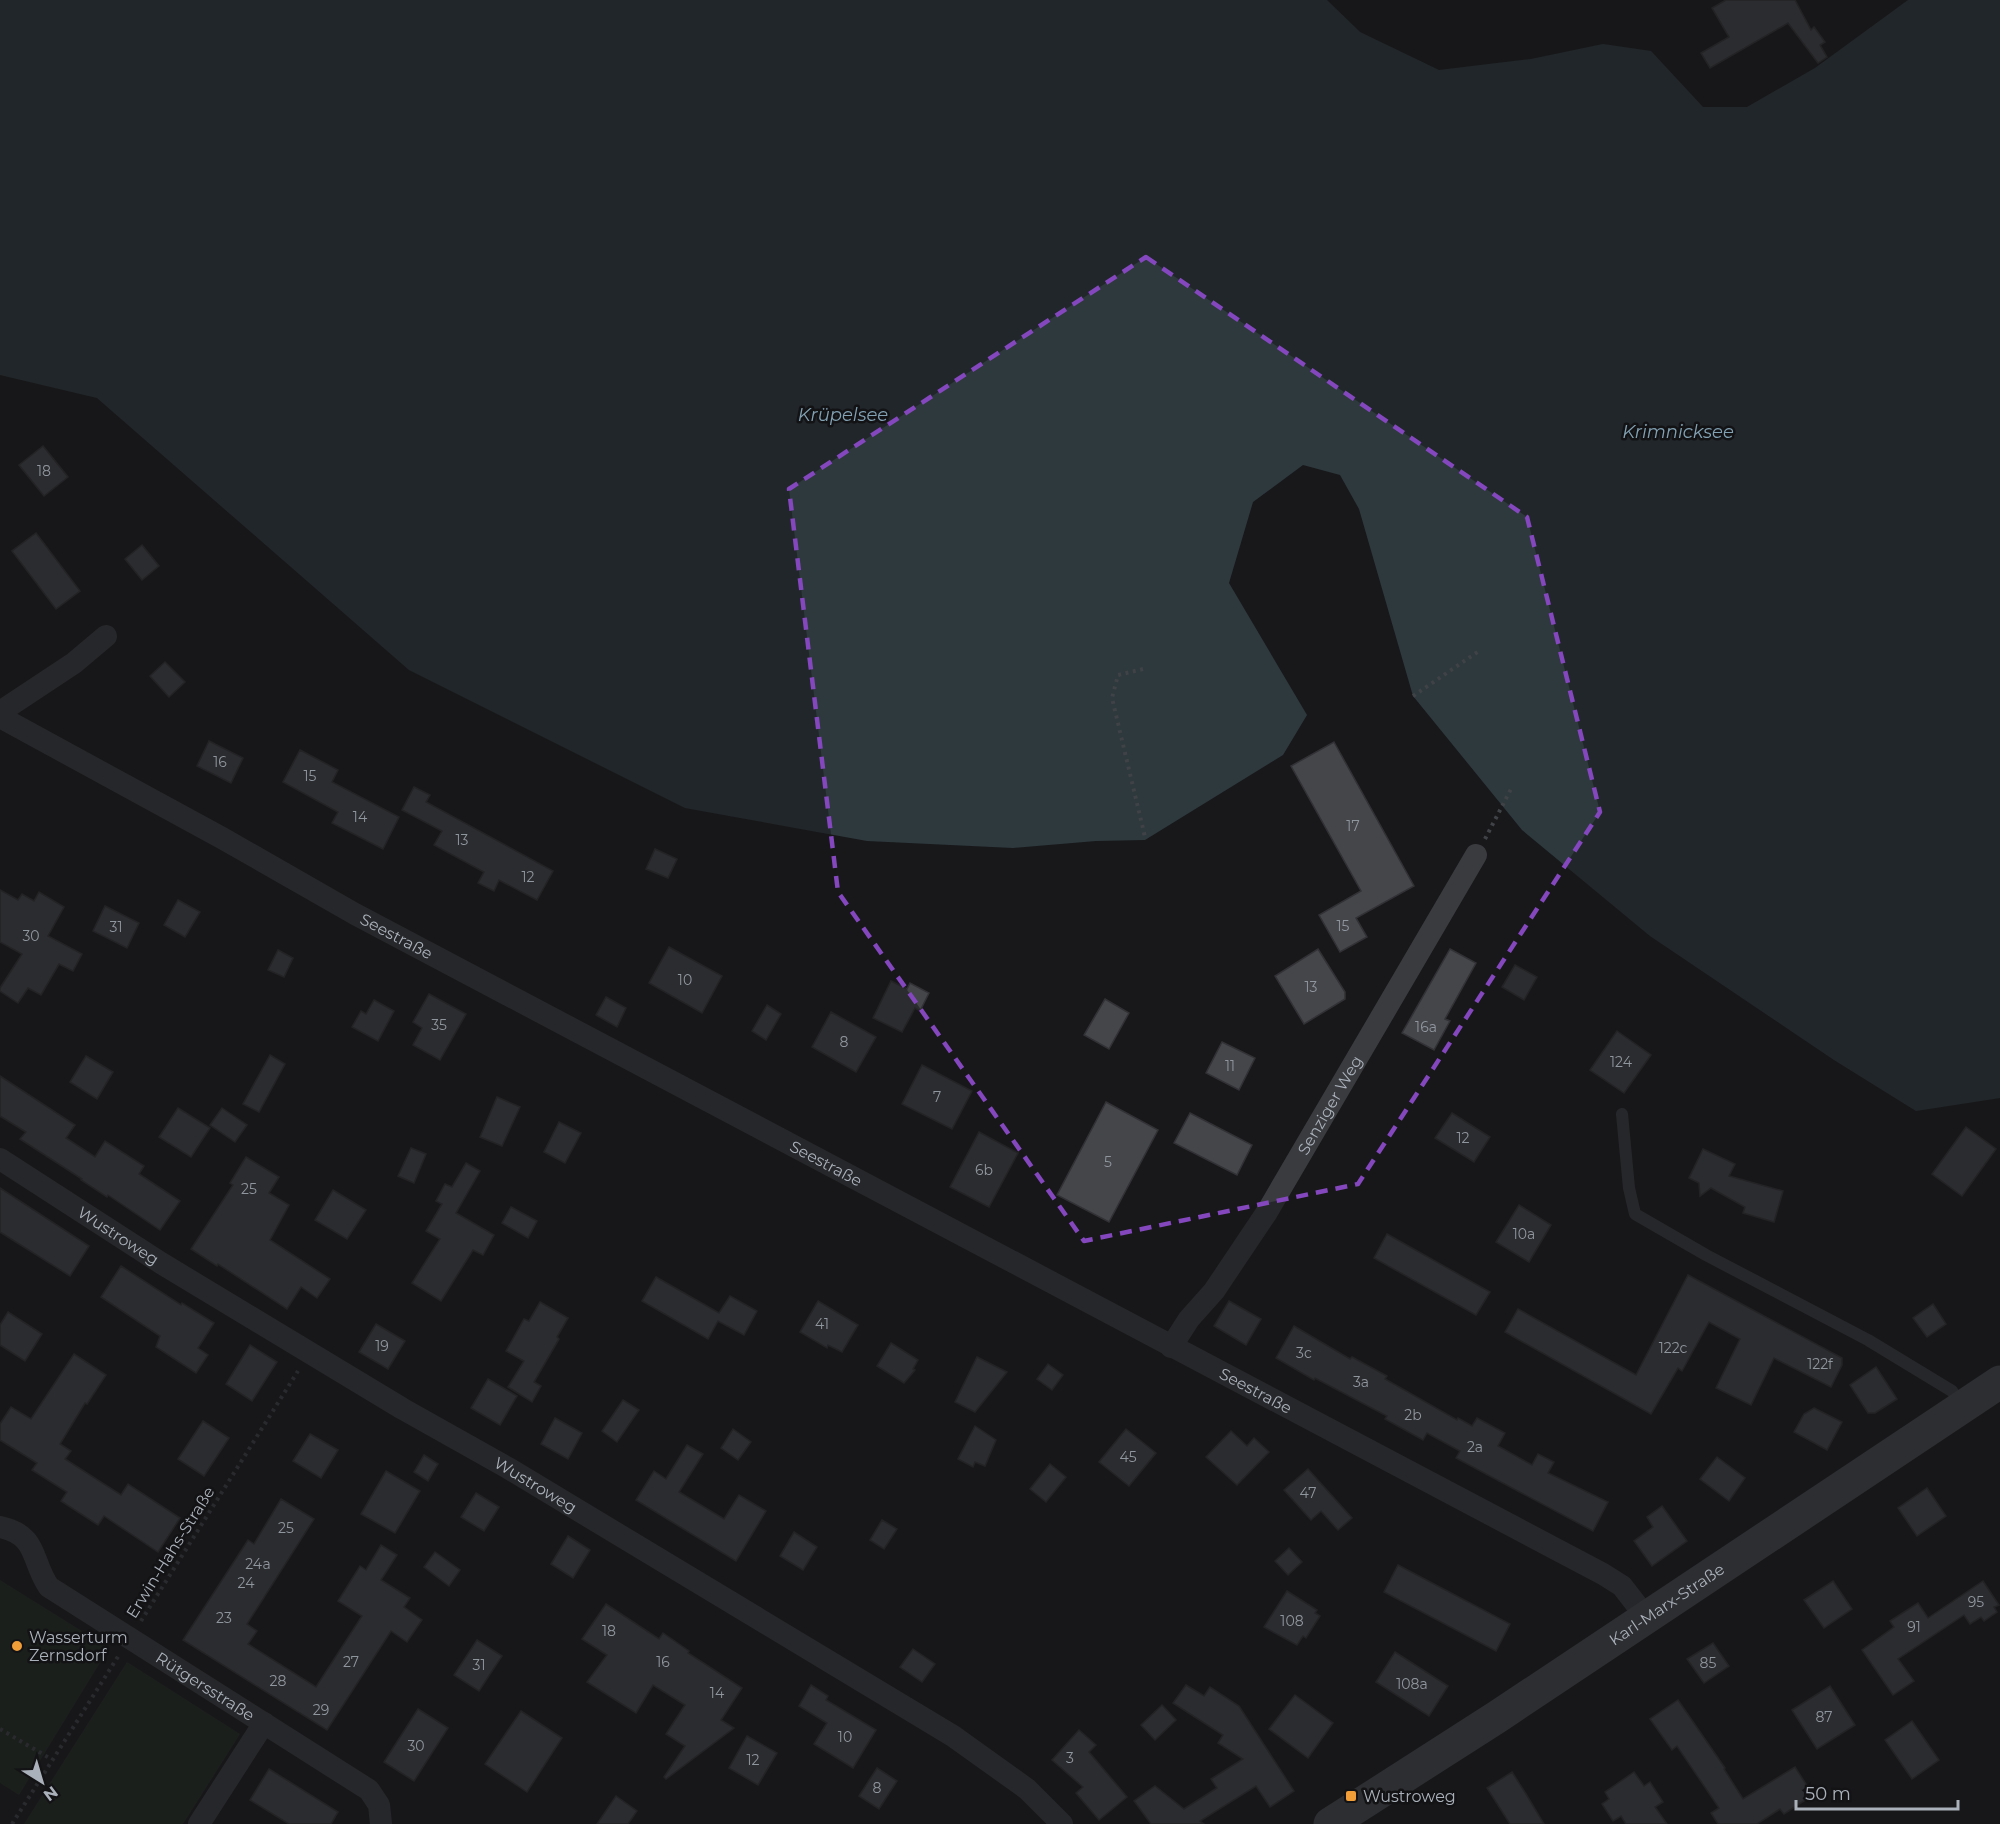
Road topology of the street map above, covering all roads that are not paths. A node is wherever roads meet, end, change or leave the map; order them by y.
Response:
1 (106, 636) dead end
2 (0, 712) edge
3 (0, 717) edge
4 (1476, 855) dead end
5 (1622, 1114) dead end
6 (0, 1160) edge
7 (1171, 1347) junction
8 (2000, 1382) edge
9 (1963, 1406) junction
10 (0, 1527) edge
11 (1646, 1617) junction
12 (264, 1723) junction
13 (200, 1824) edge
14 (381, 1824) edge
15 (1062, 1824) edge
16 (1330, 1824) edge

1 - 2 street
3 - 7 street, Seestraße
4 - 7 street, Senziger Weg
5 - 9 lane
6 - 15 street, Wustroweg
7 - 11 street, Seestraße
8 - 9 street, Karl-Marx-Straße
9 - 11 street, Karl-Marx-Straße
10 - 12 street, Rütgersstraße
11 - 16 street, Karl-Marx-Straße
12 - 13 street
12 - 14 street, Rütgersstraße

